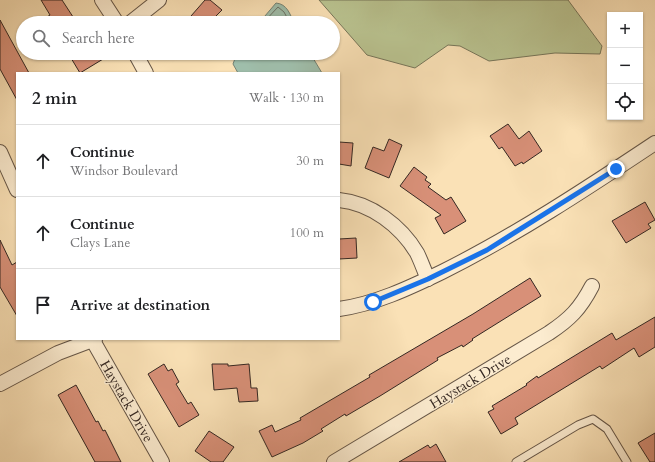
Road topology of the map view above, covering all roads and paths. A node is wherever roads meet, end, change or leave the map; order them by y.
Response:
1 (102, 0) edge
2 (159, 0) edge
3 (112, 16) edge
4 (139, 16) edge
5 (139, 60) edge
6 (145, 72) edge
7 (655, 143) edge
8 (0, 152) edge
9 (16, 188) edge
10 (340, 200) edge
11 (428, 279) junction
12 (592, 286) dead end
13 (340, 309) edge
14 (90, 340) edge
15 (94, 340) edge
16 (0, 384) edge
17 (162, 462) edge
18 (334, 462) edge
19 (516, 462) edge
20 (627, 462) edge

1 - 3 street
2 - 4 street
5 - 6 street
7 - 11 street
8 - 9 street
10 - 11 street
11 - 13 street
12 - 18 street, Haystack Drive
14 - 16 street
15 - 17 street, Haystack Drive
19 - 20 lane

